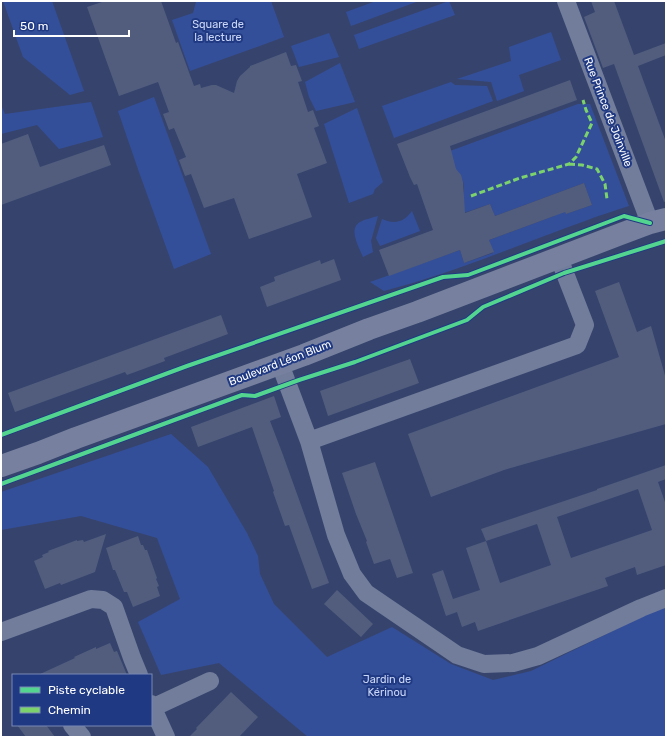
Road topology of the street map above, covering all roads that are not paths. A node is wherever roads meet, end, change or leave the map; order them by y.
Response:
1 (566, 1) edge
2 (658, 221) edge
3 (559, 258) junction
4 (280, 364) junction
5 (309, 442) junction
6 (1, 466) edge
7 (666, 598) edge
8 (1, 632) edge
9 (139, 674) edge
10 (210, 681) dead end
11 (152, 706) edge
12 (73, 726) edge
13 (82, 737) edge
14 (166, 737) edge

1 - 2 street, Rue Prince de Joinville
2 - 3 main road, Boulevard Léon Blum
3 - 4 main road, Boulevard Léon Blum
3 - 5 street
4 - 5 street
4 - 6 main road, Boulevard Léon Blum
5 - 7 street
8 - 9 street
10 - 11 street
11 - 14 street
12 - 13 street

